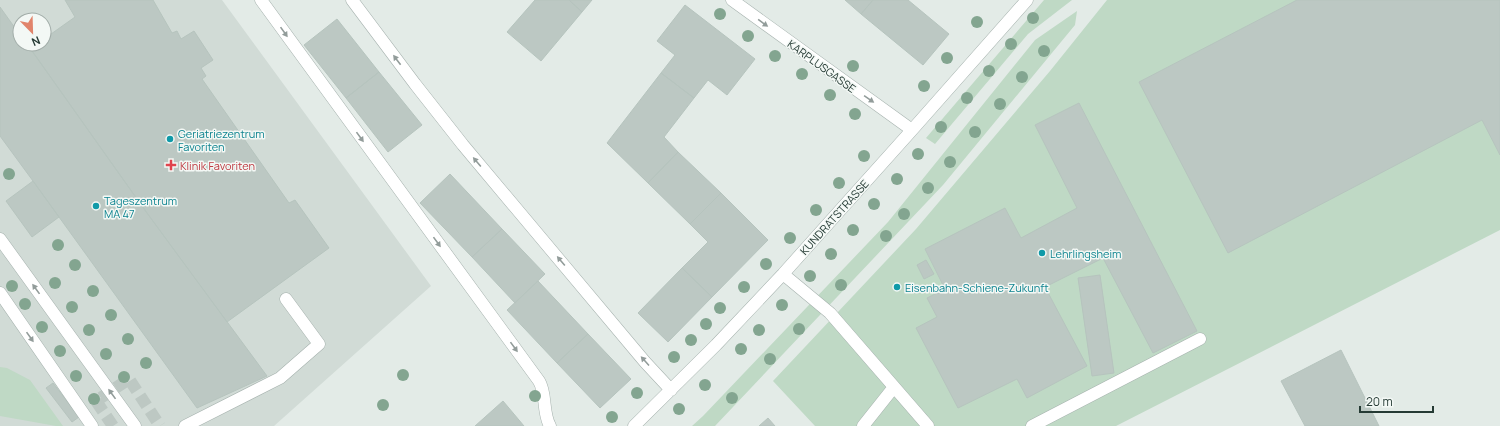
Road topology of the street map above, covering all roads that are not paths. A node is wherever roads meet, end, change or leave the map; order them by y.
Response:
1 (262, 0) edge
2 (352, 0) edge
3 (732, 0) edge
4 (1027, 0) edge
5 (912, 130) junction
6 (0, 238) edge
7 (783, 274) junction
8 (0, 293) edge
9 (286, 299) dead end
10 (1200, 339) dead end
11 (894, 387) junction
12 (671, 390) junction
13 (92, 426) edge
14 (135, 426) edge
15 (185, 426) edge
16 (550, 426) edge
17 (634, 426) edge
18 (863, 426) edge
19 (928, 426) edge
20 (1032, 426) edge

1 -> 16 street
12 -> 2 street
3 -> 5 street, KARPLUSGASSE
4 - 5 street, KUNDRATSTRASSE
5 - 7 street, KUNDRATSTRASSE
14 -> 6 street
7 - 11 street
7 - 12 street, KUNDRATSTRASSE
8 -> 13 street
9 - 15 street
10 - 20 street
11 - 18 street
11 - 19 street
12 - 17 street, KUNDRATSTRASSE

